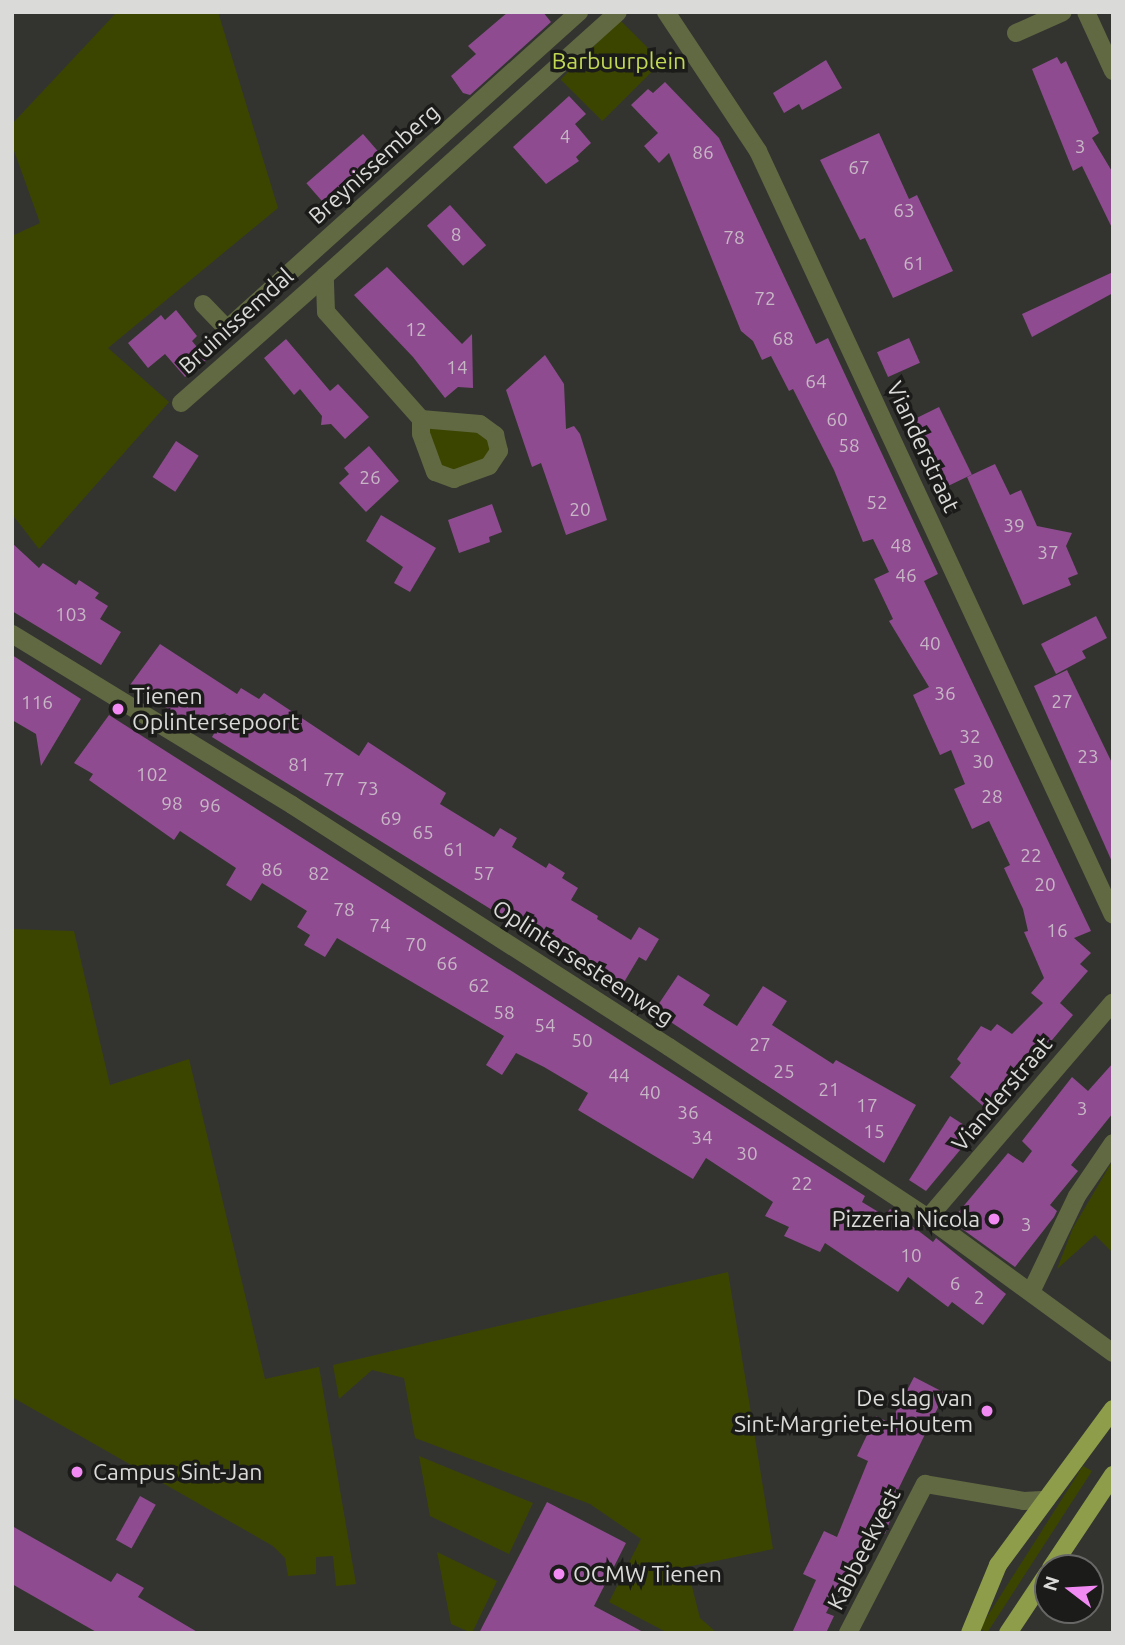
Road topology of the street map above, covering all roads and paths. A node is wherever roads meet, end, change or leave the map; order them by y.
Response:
1 (579, 12) edge
2 (618, 12) edge
3 (666, 12) edge
4 (1063, 12) edge
5 (1086, 12) edge
6 (1016, 33) dead end
7 (1113, 71) edge
8 (325, 276) junction
9 (203, 304) dead end
10 (181, 403) dead end
11 (421, 419) junction
12 (12, 634) edge
13 (1113, 915) edge
14 (1113, 1002) edge
15 (1113, 1143) edge
16 (929, 1218) junction
17 (1031, 1292) junction
18 (1113, 1353) edge
19 (1113, 1409) edge
20 (1113, 1475) edge
21 (1046, 1500) junction
22 (1060, 1554) edge
23 (1034, 1594) edge
24 (848, 1633) edge
25 (970, 1633) edge
26 (1008, 1633) edge

1 - 9 street, Breynissemberg
2 - 8 street, Bruinissemdal
3 - 13 street, Vianderstraat
4 - 6 street
5 - 7 street
8 - 10 street, Bruinissemdal
8 - 11 street, Bruinissemdal
11 - 11 street
12 - 16 street, Oplintersesteenweg
14 - 16 street, Vianderstraat
15 - 17 street
16 - 17 street, Oplintersesteenweg
17 - 18 street, Oplintersesteenweg
19 - 21 main road
20 - 22 main road
21 - 24 street, Kabbeekvest
21 - 25 main road
23 - 26 main road

